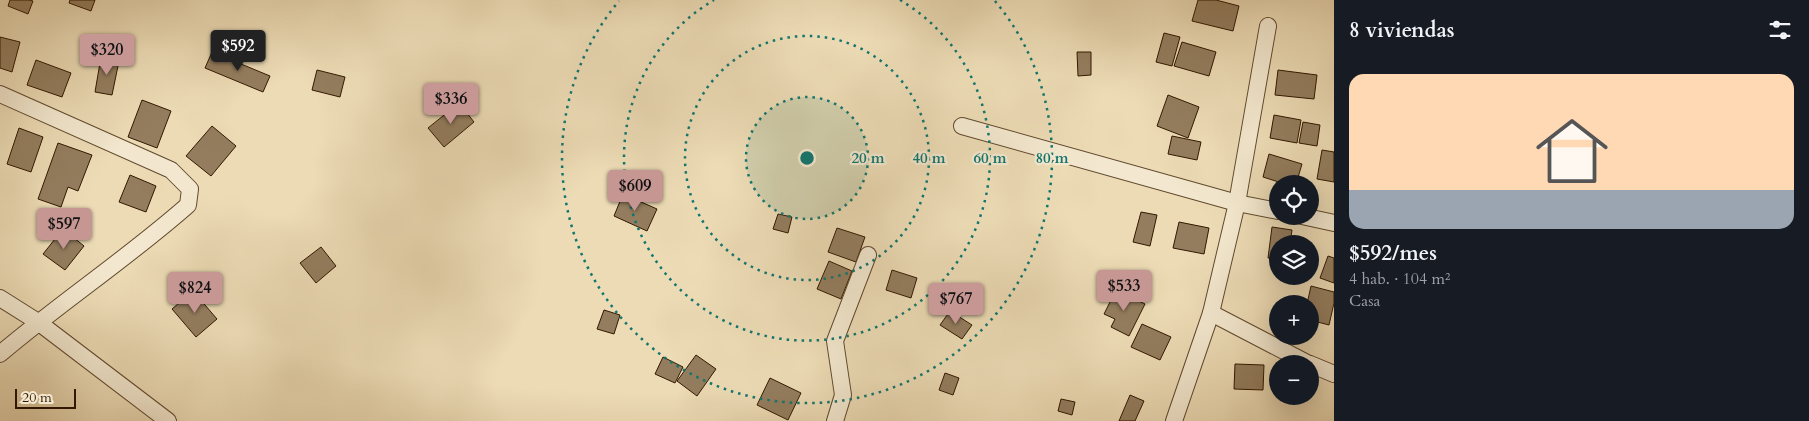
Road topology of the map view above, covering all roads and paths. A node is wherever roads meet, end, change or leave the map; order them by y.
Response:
1 (1268, 26) dead end
2 (0, 94) edge
3 (962, 126) dead end
4 (1237, 202) junction
5 (1269, 209) edge
6 (1319, 220) edge
7 (1334, 223) edge
8 (868, 255) dead end
9 (0, 298) edge
10 (1211, 313) junction
11 (38, 322) junction
12 (0, 354) edge
13 (1293, 355) edge
14 (1319, 368) edge
15 (1334, 374) edge
16 (168, 421) edge
17 (835, 421) edge
18 (1174, 421) edge

1 - 4 street
2 - 11 street
3 - 4 street
4 - 5 street
4 - 10 street
6 - 7 street
8 - 17 street
9 - 11 street
10 - 13 street
10 - 18 street
11 - 12 street
11 - 16 street
14 - 15 street

